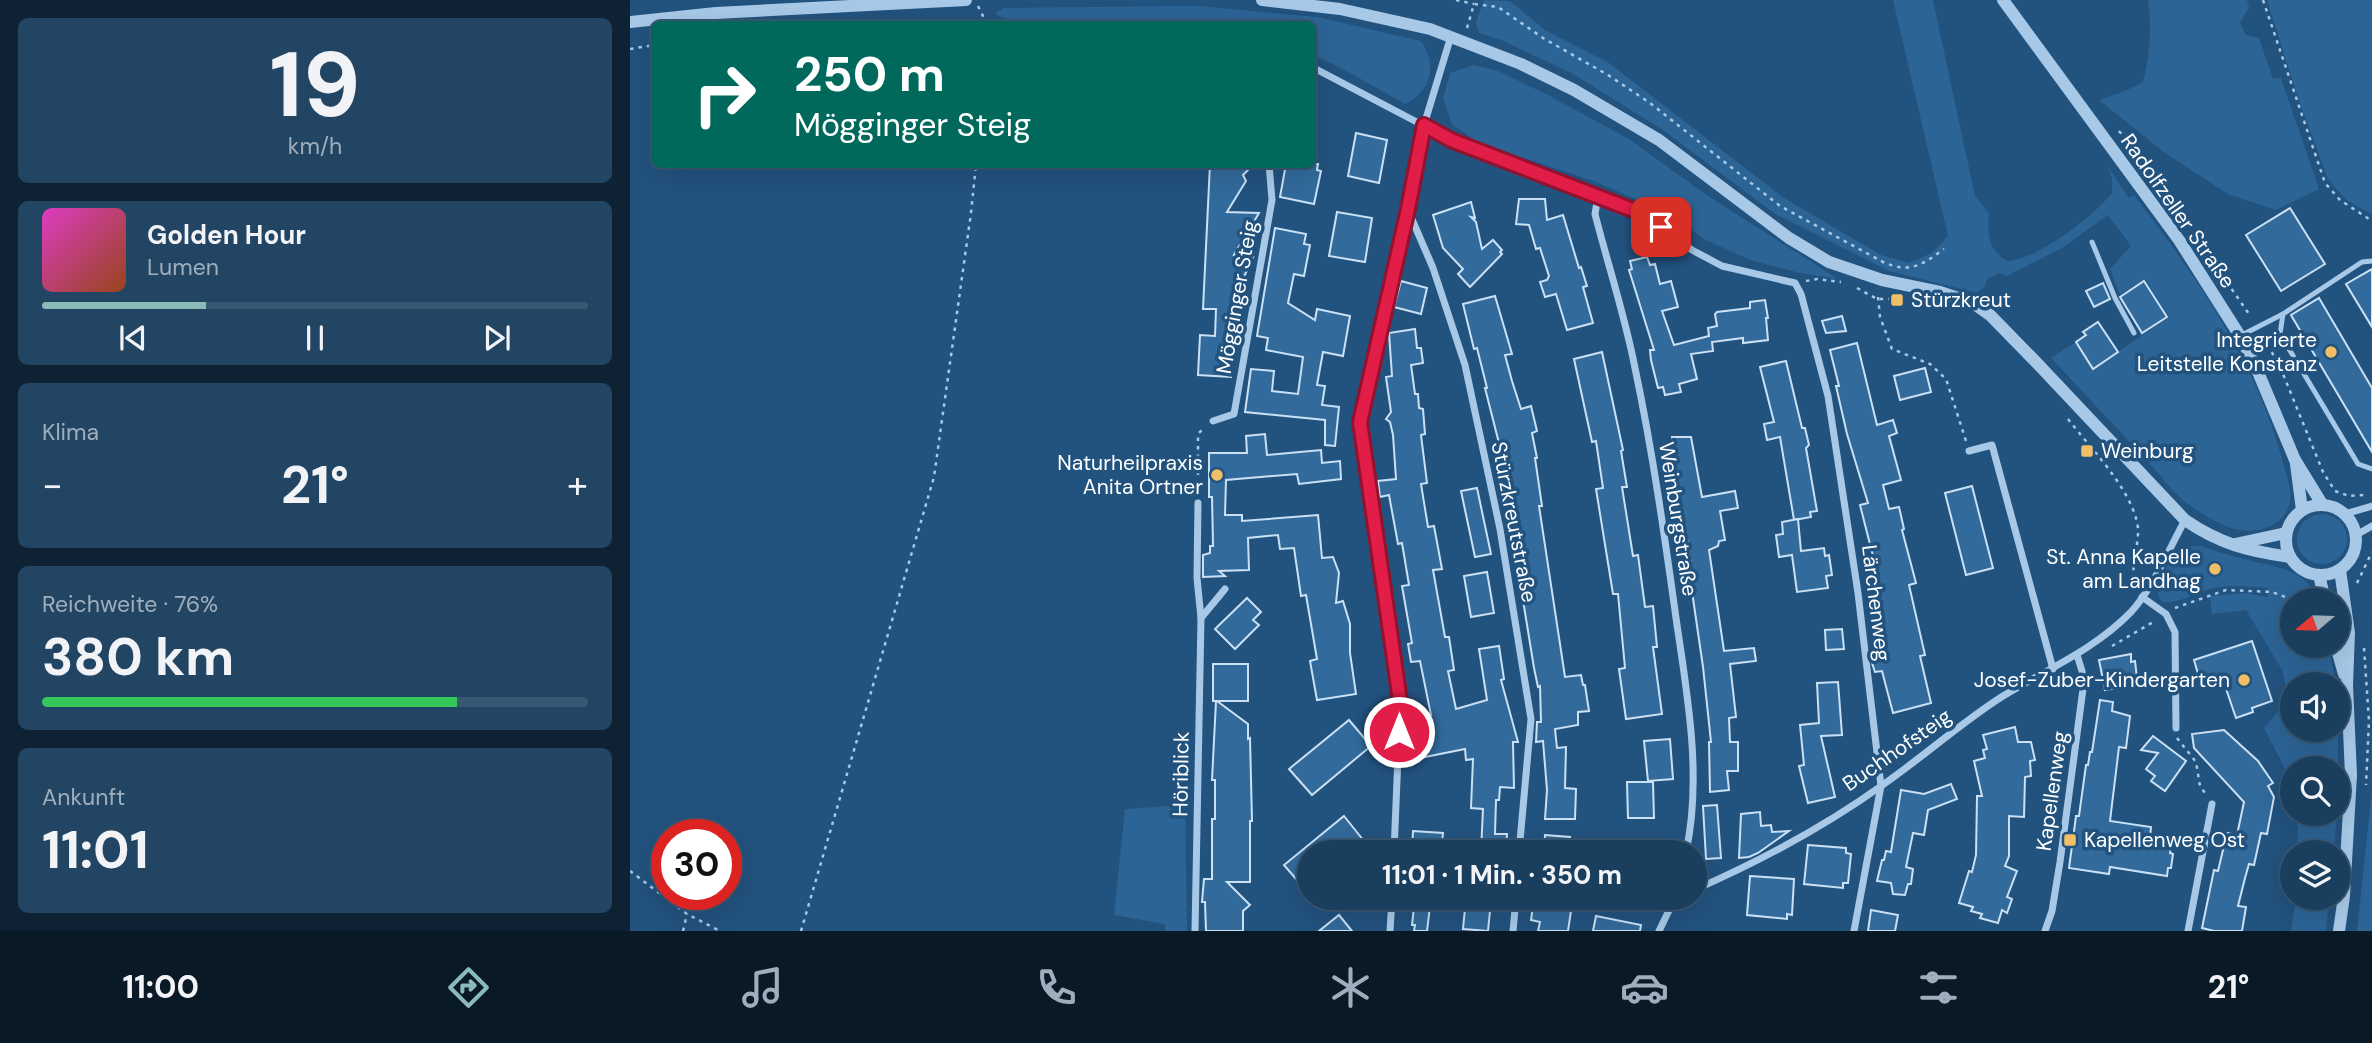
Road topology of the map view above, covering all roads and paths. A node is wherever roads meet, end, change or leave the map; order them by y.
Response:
1 (966, 0) edge
2 (975, 0) edge
3 (1262, 0) edge
4 (1456, 0) edge
5 (2003, 0) edge
6 (2263, 0) edge
7 (1474, 4) junction
8 (986, 21) edge
9 (630, 22) edge
10 (1457, 39) junction
11 (651, 45) edge
12 (630, 48) edge
13 (1316, 69) edge
14 (1424, 125) junction
15 (976, 168) edge
16 (1269, 168) edge
17 (1598, 196) junction
18 (1408, 209) junction
19 (2372, 220) edge
20 (2092, 242) dead end
21 (1944, 249) dead end
22 (2372, 261) edge
23 (1882, 280) junction
24 (1795, 283) junction
25 (1846, 283) dead end
26 (1857, 288) dead end
27 (1877, 299) junction
28 (1899, 299) dead end
29 (2283, 314) junction
30 (2134, 333) dead end
31 (2239, 336) junction
32 (2063, 413) dead end
33 (1213, 421) joint
34 (1969, 451) joint
35 (2315, 451) dead end
36 (2295, 460) junction
37 (2372, 469) edge
38 (2367, 495) dead end
39 (1198, 503) joint
40 (2322, 504) junction
41 (2372, 506) edge
42 (2302, 510) junction
43 (2345, 513) junction
44 (2185, 520) junction
45 (2372, 526) edge
46 (2286, 533) junction
47 (2356, 535) junction
48 (2235, 545) junction
49 (2372, 552) edge
50 (2290, 556) junction
51 (2340, 570) junction
52 (2319, 575) junction
53 (2322, 588) edge
54 (1224, 589) dead end
55 (2357, 593) dead end
56 (2144, 595) junction
57 (2280, 595) edge
58 (2166, 614) junction
59 (1201, 618) junction
60 (2103, 651) dead end
61 (2077, 655) junction
62 (2053, 669) junction
63 (2348, 672) edge
64 (2176, 728) joint
65 (2350, 742) edge
66 (1881, 786) junction
67 (2213, 804) joint
68 (1395, 840) edge
69 (1521, 840) edge
70 (1689, 840) edge
71 (630, 871) edge
72 (1707, 884) edge
73 (1391, 910) edge
74 (1515, 910) edge
75 (1656, 910) edge
76 (1669, 911) joint
77 (687, 914) junction
78 (683, 931) edge
79 (720, 931) edge
80 (801, 931) edge
81 (1195, 931) edge
82 (1390, 931) edge
83 (1513, 931) edge
84 (1659, 931) edge
85 (1854, 931) edge
86 (2045, 931) edge
87 (2188, 931) edge
88 (2339, 931) edge

1 - 9 street
2 - 8 path
3 - 10 street
4 - 7 path
5 - 31 street, Radolfzeller Straße
6 - 19 path
7 - 10 path
7 - 21 path
10 - 14 street
10 - 23 street
11 - 12 path
13 - 14 street
14 - 17 street
14 - 18 street
15 - 80 path
16 - 33 street, Mögginger Steig
17 - 24 street
17 - 70 street, Weinburgstraße
18 - 68 street
18 - 69 street, Stürzkreutstraße
20 - 30 lane
22 - 29 lane
23 - 27 path
23 - 44 street
24 - 25 path
24 - 66 street, Lärchenweg
26 - 27 path
27 - 28 path
27 - 34 path
29 - 31 lane
29 - 37 lane
31 - 36 street, Radolfzeller Straße
32 - 56 path
33 - 39 path
34 - 62 street
35 - 38 path
36 - 40 street
36 - 42 street
39 - 59 street, Höriblick
40 - 42 street
40 - 43 street
41 - 43 street
42 - 46 street
43 - 47 street
44 - 48 street
44 - 56 street, Buchhofsteig
45 - 47 street
46 - 48 street
46 - 50 street
47 - 51 street
48 - 50 street
49 - 55 path
50 - 52 street
51 - 52 street
51 - 63 street
52 - 53 street
54 - 59 street
56 - 58 street
56 - 61 street, Buchhofsteig
57 - 58 path
58 - 60 path
58 - 64 street
59 - 81 street, Höriblick
61 - 62 street, Buchhofsteig
61 - 86 street, Kapellenweg
62 - 66 street, Buchhofsteig
64 - 67 path
65 - 88 street
66 - 72 street, Buchhofsteig
66 - 85 street, Lärchenweg
67 - 87 street
71 - 77 path
73 - 82 street
74 - 83 street
75 - 76 path
76 - 84 street
77 - 78 path
77 - 79 path

